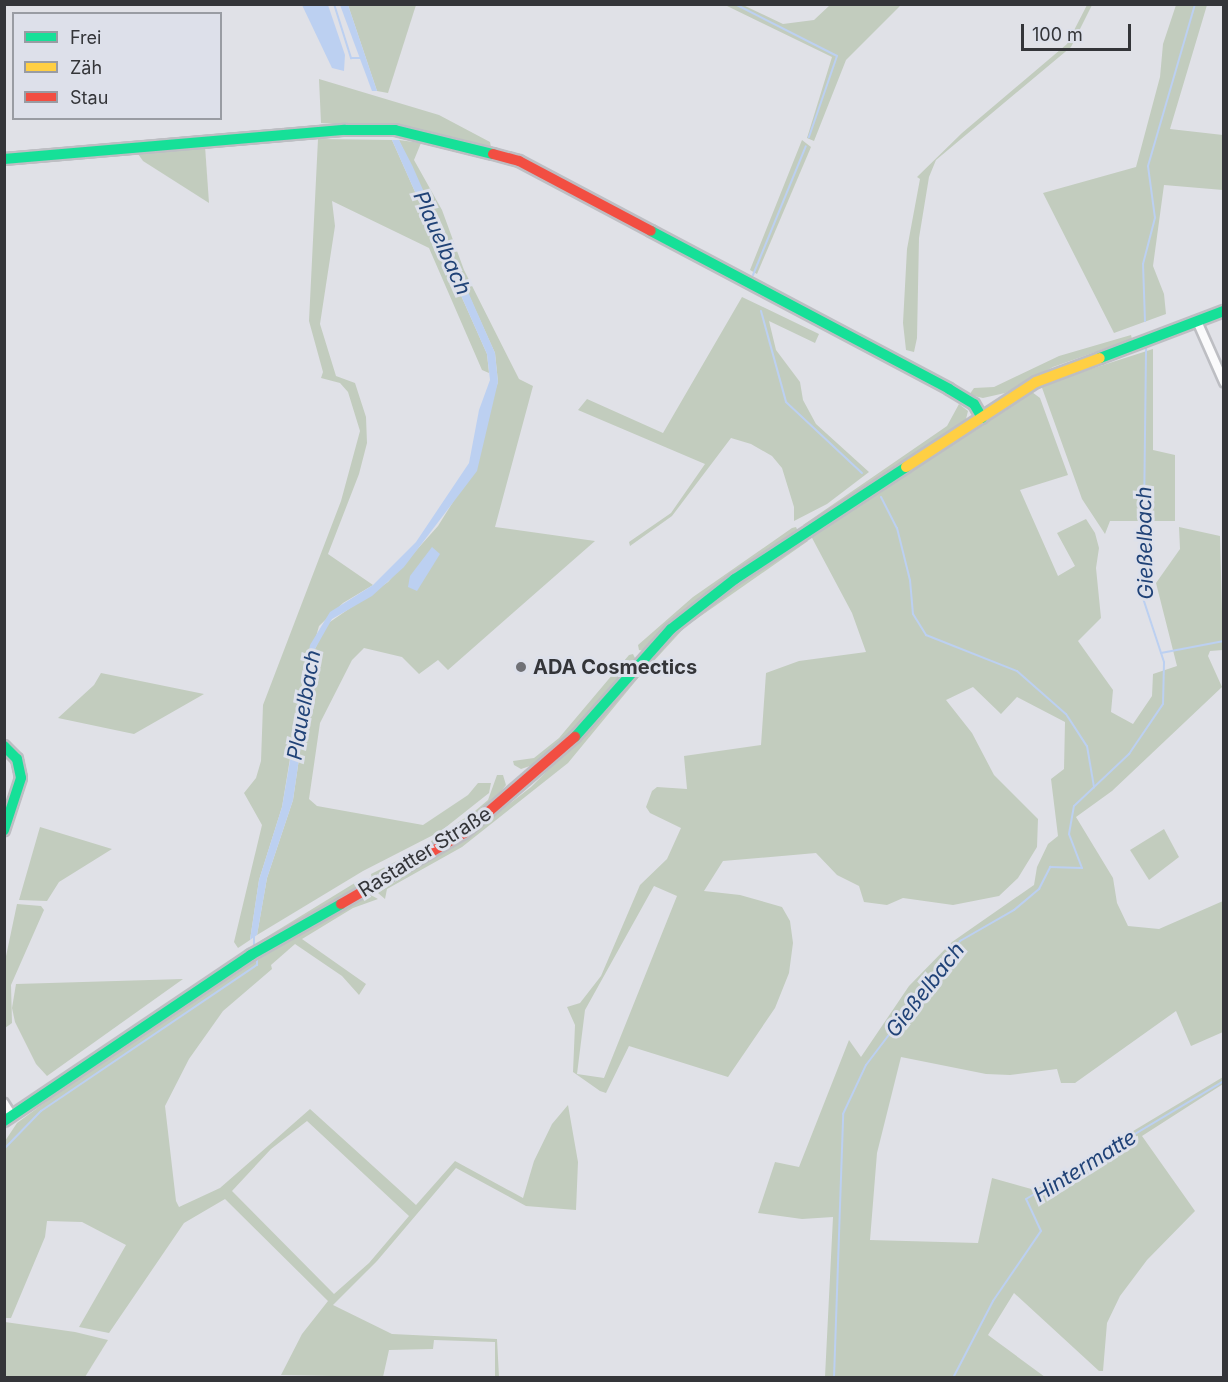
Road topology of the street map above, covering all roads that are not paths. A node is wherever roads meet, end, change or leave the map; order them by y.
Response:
1 (4, 159) edge
2 (1224, 311) edge
3 (1197, 321) junction
4 (1224, 382) edge
5 (982, 418) junction
6 (4, 746) edge
7 (4, 830) edge
8 (4, 1103) edge
9 (8, 1118) edge

1 - 5 main road
2 - 3 main road, Rastatter Straße
3 - 4 street
3 - 5 main road, Rastatter Straße
5 - 9 main road, Rastatter Straße
6 - 7 main road
8 - 9 street

